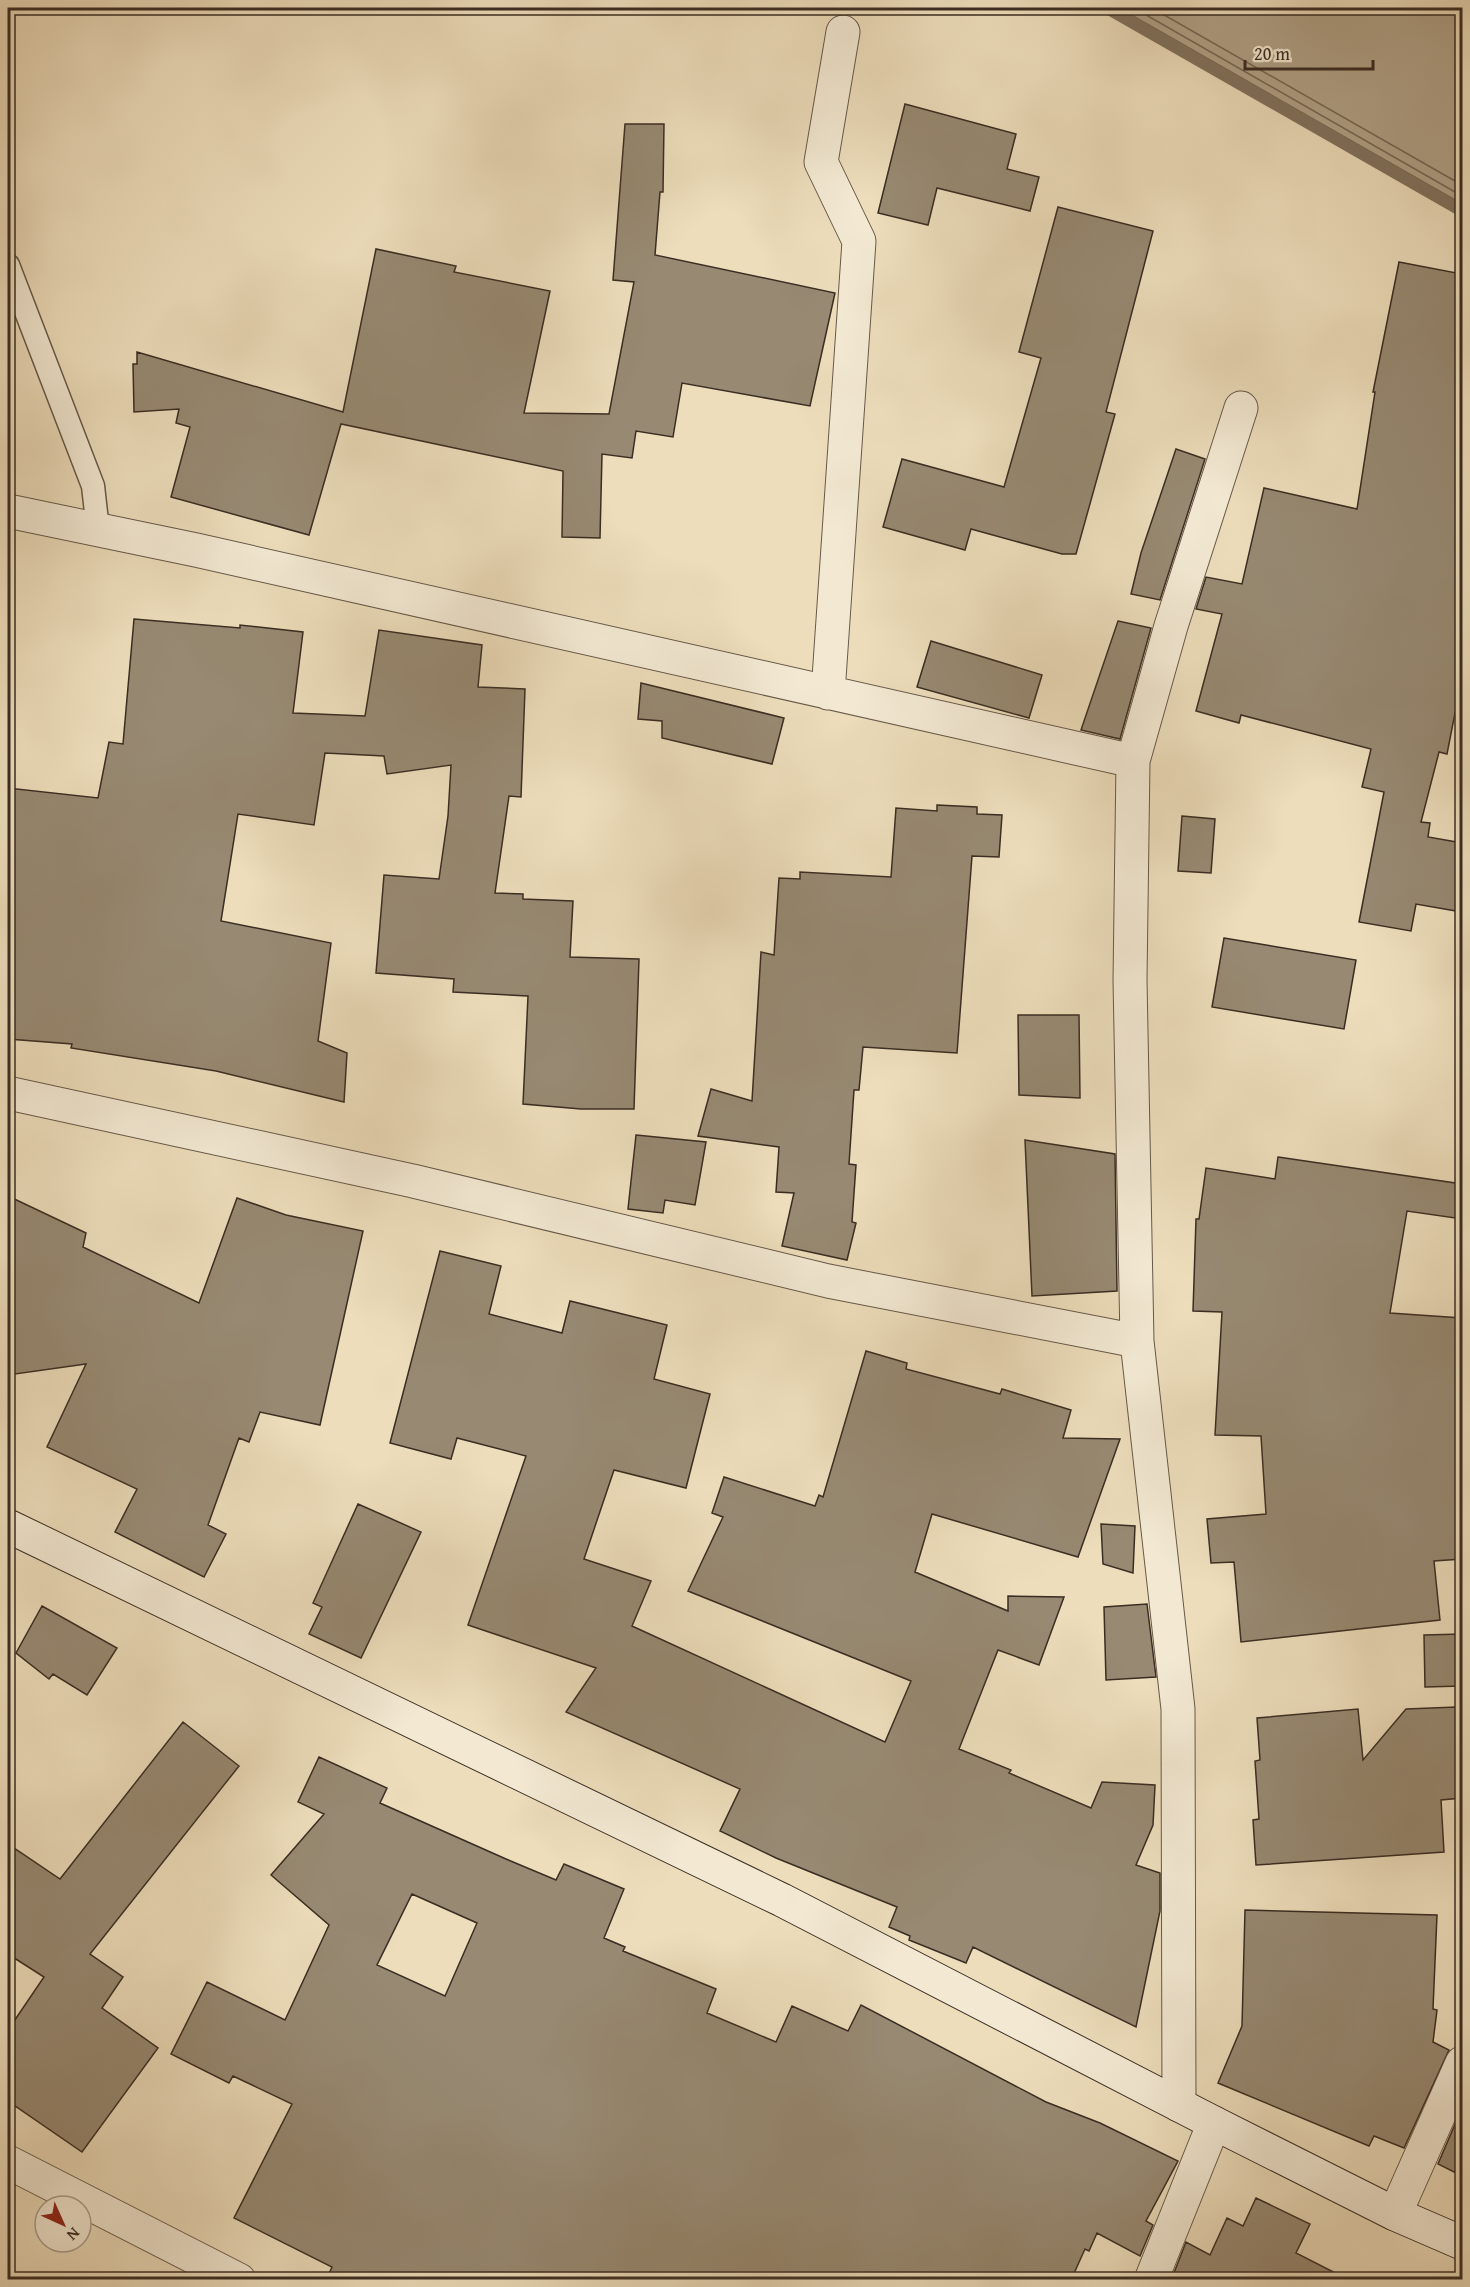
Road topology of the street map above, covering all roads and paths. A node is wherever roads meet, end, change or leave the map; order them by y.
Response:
1 (843, 32) dead end
2 (8, 265) edge
3 (1241, 408) dead end
4 (8, 511) edge
5 (98, 530) junction
6 (828, 693) junction
7 (1133, 761) junction
8 (8, 1093) edge
9 (1137, 1341) junction
10 (8, 1526) edge
11 (1462, 2063) edge
12 (1179, 2105) junction
13 (1214, 2123) junction
14 (8, 2162) edge
15 (1395, 2214) junction
16 (1462, 2243) edge
17 (239, 2280) edge
18 (1151, 2280) edge

1 - 6 street
2 - 5 lane
3 - 7 street
4 - 5 street
5 - 6 street
6 - 7 street
7 - 9 street
8 - 9 street
9 - 12 street
10 - 12 street
11 - 15 street
12 - 13 street
13 - 15 street
13 - 18 street
14 - 17 street
15 - 16 street

